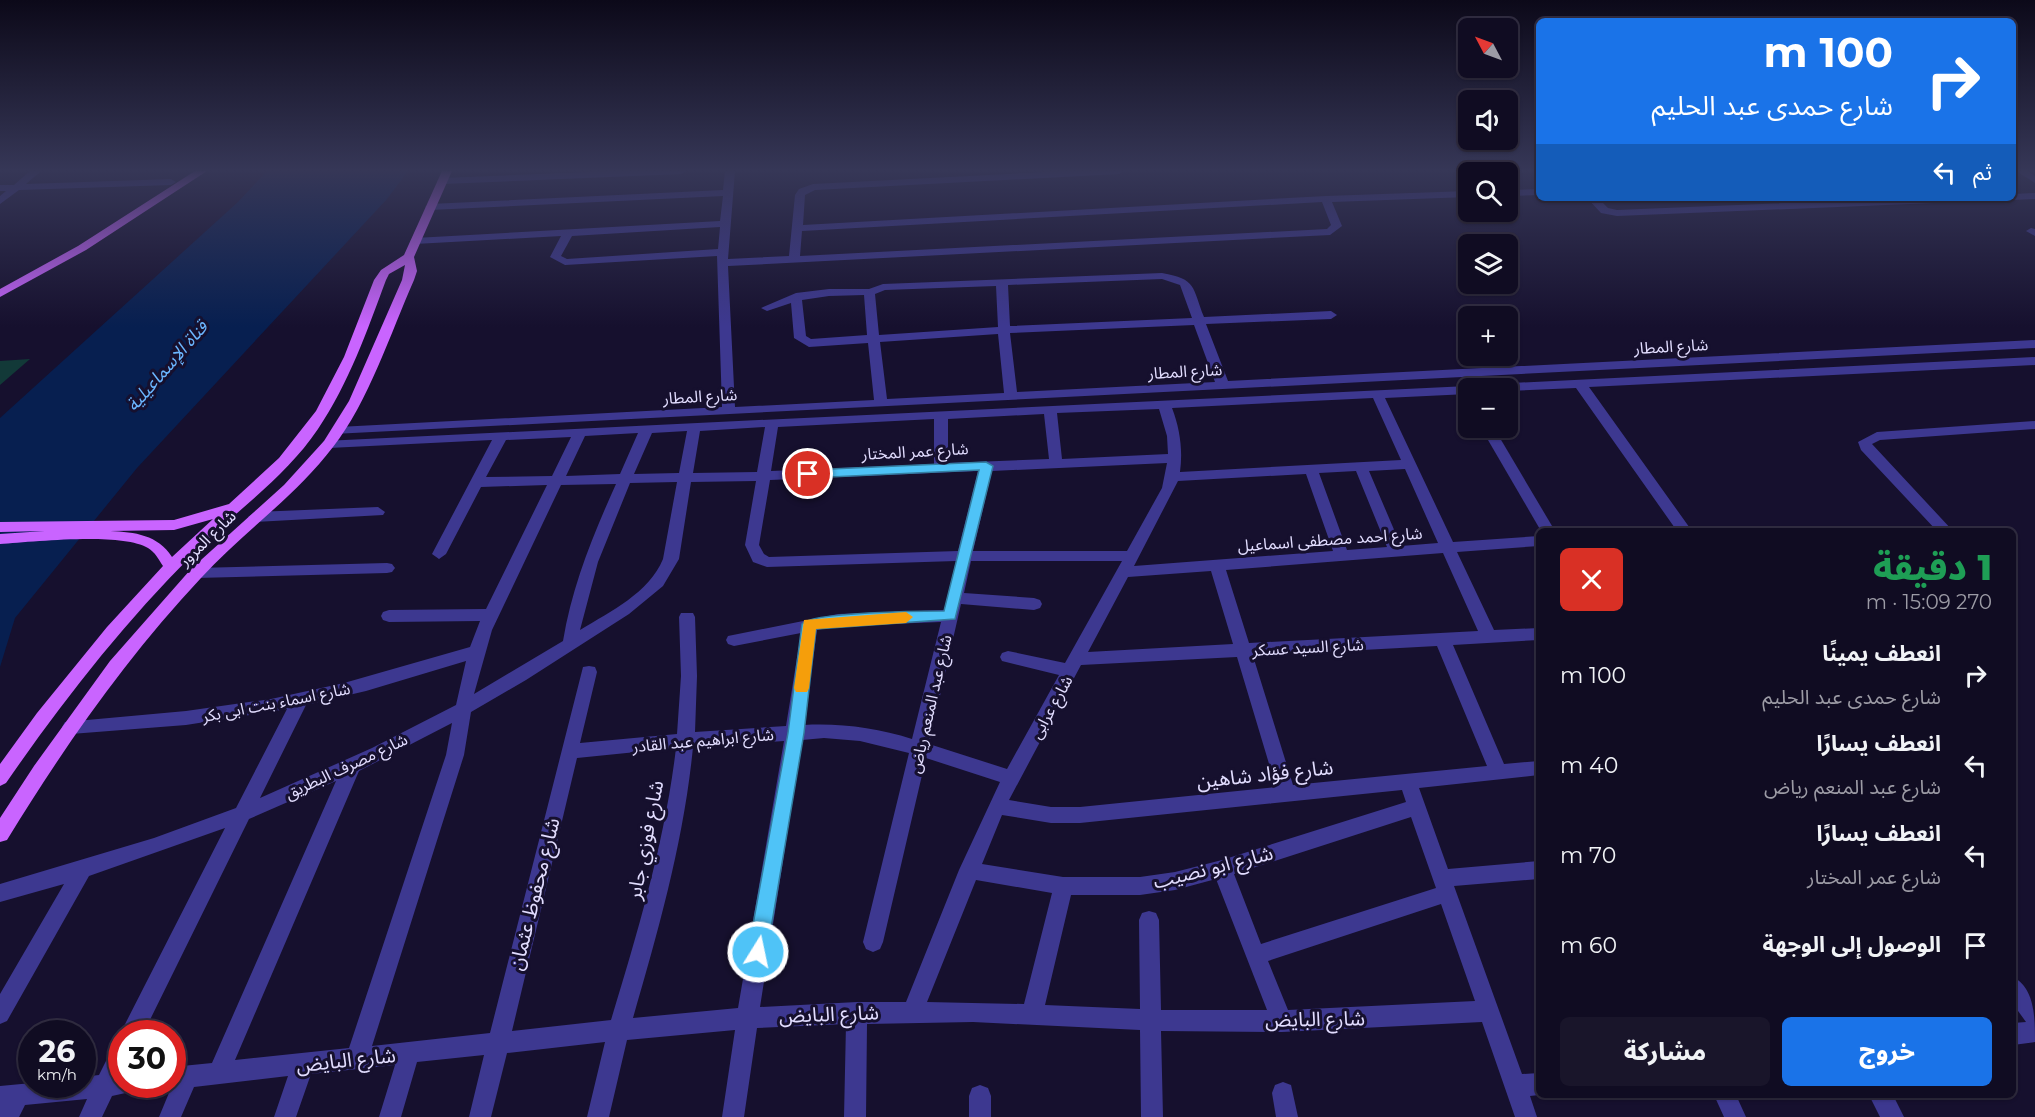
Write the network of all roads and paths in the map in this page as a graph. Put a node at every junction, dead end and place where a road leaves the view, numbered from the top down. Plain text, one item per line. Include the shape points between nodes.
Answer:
1 (106, 223) edge
2 (121, 223) edge
3 (423, 223) edge
4 (797, 223) edge
5 (886, 223) edge
6 (1335, 223) edge
7 (725, 224) joint
8 (797, 228) junction
9 (568, 233) junction
10 (415, 241) junction
11 (409, 257) junction
12 (722, 257) junction
13 (794, 259) junction
14 (1002, 283) junction
15 (0, 284) edge
16 (870, 292) junction
17 (0, 294) edge
18 (796, 296) junction
19 (767, 308) dead end
20 (1331, 315) dead end
21 (1199, 321) junction
22 (1004, 330) junction
23 (875, 338) junction
24 (2035, 344) edge
25 (1741, 359) junction
26 (2035, 361) edge
27 (1756, 375) junction
28 (1580, 384) junction
29 (1223, 386) junction
30 (1518, 387) edge
31 (1458, 391) edge
32 (1113, 392) junction
33 (1377, 394) junction
34 (1011, 397) junction
35 (880, 404) junction
36 (1164, 405) junction
37 (1117, 407) junction
38 (1050, 410) junction
39 (729, 411) junction
40 (941, 415) junction
41 (772, 423) junction
42 (2035, 424) edge
43 (694, 427) junction
44 (646, 429) junction
45 (580, 432) junction
46 (501, 436) junction
47 (333, 438) junction
48 (1494, 438) edge
49 (1176, 458) junction
50 (1056, 463) junction
51 (1409, 464) junction
52 (986, 466) junction
53 (1361, 467) junction
54 (941, 468) junction
55 (1311, 470) junction
56 (764, 476) junction
57 (685, 477) junction
58 (1172, 477) junction
59 (626, 479) junction
60 (556, 481) junction
61 (477, 482) junction
62 (236, 506) junction
63 (378, 512) dead end
64 (255, 517) junction
65 (0, 527) edge
66 (1546, 528) edge
67 (1683, 528) edge
68 (1943, 528) edge
69 (0, 539) edge
70 (1536, 541) edge
71 (1448, 548) junction
72 (1396, 552) junction
73 (439, 554) dead end
74 (965, 556) junction
75 (1133, 556) junction
76 (1342, 556) junction
77 (1217, 565) junction
78 (171, 567) junction
79 (387, 568) dead end
80 (1124, 572) junction
81 (196, 573) junction
82 (955, 598) junction
83 (1034, 604) dead end
84 (490, 615) junction
85 (389, 616) dead end
86 (950, 616) junction
87 (687, 617) dead end
88 (810, 624) junction
89 (1536, 634) edge
90 (1489, 637) junction
91 (734, 640) dead end
92 (1443, 640) junction
93 (570, 645) junction
94 (1243, 650) junction
95 (476, 652) junction
96 (1008, 657) dead end
97 (1074, 665) junction
98 (589, 672) dead end
99 (300, 700) junction
100 (464, 708) junction
101 (71, 727) junction
102 (796, 733) junction
103 (687, 740) junction
104 (919, 748) junction
105 (569, 752) junction
106 (352, 765) junction
107 (1536, 768) edge
108 (1499, 772) junction
109 (0, 778) edge
110 (1011, 778) junction
111 (1408, 781) junction
112 (1287, 794) junction
113 (996, 806) junction
114 (1417, 807) junction
115 (242, 812) junction
116 (0, 834) edge
117 (83, 869) junction
118 (1222, 869) junction
119 (969, 870) junction
120 (1536, 870) edge
121 (1444, 885) junction
122 (1063, 886) junction
123 (0, 893) edge
124 (1149, 920) dead end
125 (873, 942) dead end
126 (1256, 954) junction
127 (2016, 991) edge
128 (913, 1011) junction
129 (1489, 1011) junction
130 (858, 1012) junction
131 (0, 1014) edge
132 (1032, 1014) junction
133 (2035, 1017) edge
134 (746, 1018) junction
135 (138, 1020) edge
136 (1150, 1020) junction
137 (1282, 1021) junction
138 (616, 1031) junction
139 (2035, 1031) edge
140 (2016, 1034) edge
141 (498, 1044) junction
142 (408, 1053) junction
143 (357, 1058) junction
144 (303, 1064) junction
145 (219, 1073) junction
146 (186, 1076) edge
147 (1536, 1084) edge
148 (108, 1086) edge
149 (1515, 1086) junction
150 (108, 1092) edge
151 (1283, 1093) dead end
152 (9, 1096) edge
153 (175, 1098) edge
154 (1726, 1098) edge
155 (1882, 1098) edge
156 (7, 1117) edge
157 (90, 1117) edge
158 (170, 1117) edge
159 (285, 1117) edge
160 (390, 1117) edge
161 (480, 1117) edge
162 (598, 1117) edge
163 (733, 1117) edge
164 (855, 1117) edge
165 (1152, 1117) edge
166 (1287, 1117) edge
167 (1526, 1117) edge
168 (1735, 1117) edge
169 (1893, 1117) edge

1 - 15 main road
2 - 17 main road
3 - 10 main road, شارع المرور
4 - 8 street
5 - 8 street
6 - 13 street via 1330,232
7 - 9 street
7 - 12 street
8 - 13 street
9 - 10 street
9 - 12 street via 555,257 565,262
10 - 11 main road, شارع المرور
11 - 47 main road, شارع المرور via 408,280 355,401
11 - 62 main road, شارع المرور via 390,268 380,280 339,380 312,427 280,466
12 - 13 street
12 - 39 street
14 - 16 street via 883,287
14 - 21 street via 1172,277 1185,284
14 - 22 street
16 - 18 street via 826,291
16 - 23 street
18 - 19 street
18 - 23 street via 803,342
20 - 21 street
21 - 22 street
21 - 29 street
22 - 23 street
22 - 34 street
23 - 35 street
24 - 25 street, شارع المطار
25 - 27 street
25 - 29 street, شارع المطار
26 - 27 street, شارع المطار
27 - 28 street, شارع المطار
28 - 30 street, شارع المطار
28 - 67 street
29 - 32 street, شارع المطار
31 - 33 street, شارع المطار
32 - 34 street, شارع المطار
32 - 37 street
33 - 36 street, شارع المطار
33 - 51 street
34 - 35 street, شارع المطار
35 - 39 street, شارع المطار
36 - 37 street, شارع المطار
36 - 49 street, شارع عرابى via 1171,422
37 - 38 street, شارع المطار
38 - 40 street, شارع المطار
38 - 50 street
39 - 47 street, شارع المطار
40 - 41 street, شارع المطار
40 - 54 street
41 - 43 street, شارع المطار
41 - 56 street
42 - 68 street via 1877,436 1865,442
43 - 44 street, شارع المطار
43 - 57 street
44 - 45 street, شارع المطار
44 - 59 street
45 - 46 street, شارع المطار
45 - 60 street
46 - 47 street, شارع المطار
46 - 61 street
47 - 64 main road, شارع المرور via 289,488
48 - 66 street
49 - 50 street, شارع عمر المختار
49 - 58 street, شارع عرابى
50 - 52 street, شارع عمر المختار
51 - 53 street
51 - 71 street
52 - 54 street, شارع عمر المختار
52 - 74 street, شارع عبد المنعم رياض
53 - 55 street
53 - 72 street
54 - 56 street, شارع عمر المختار
55 - 58 street
55 - 76 street
56 - 57 street, شارع عمر المختار
56 - 74 street via 752,545 758,558 777,563
57 - 59 street, شارع عمر المختار
57 - 93 street, شارع مصرف البطريق via 672,559 662,579
58 - 75 street, شارع عرابى via 1164,500
59 - 60 street, شارع عمر المختار
59 - 93 street via 581,588
60 - 61 street, شارع عمر المختار
60 - 84 street
61 - 73 street
62 - 65 main road via 174,525
62 - 78 main road, شارع المرور
63 - 64 street
64 - 81 main road, شارع المرور
69 - 78 main road via 140,539 154,545
70 - 71 street, شارع احمد مصطفى اسماعيل
71 - 72 street, شارع احمد مصطفى اسماعيل
71 - 90 street
72 - 76 street, شارع احمد مصطفى اسماعيل
74 - 75 street
74 - 82 street, شارع عبد المنعم رياض
75 - 80 street, شارع عرابى
76 - 77 street, شارع احمد مصطفى اسماعيل
77 - 80 street, شارع احمد مصطفى اسماعيل
77 - 94 street
78 - 109 main road, شارع المرور via 66,686
79 - 81 street
80 - 97 street, شارع عرابى
81 - 101 main road, شارع المرور via 123,657
82 - 83 street
82 - 86 street, شارع عبد المنعم رياض
84 - 85 street
84 - 95 street
86 - 88 street
86 - 104 street, شارع عبد المنعم رياض
87 - 103 street, شارع فوزي جابر
88 - 91 street
88 - 102 street
89 - 90 street, شارع السيد عسكر
90 - 92 street, شارع السيد عسكر
92 - 94 street, شارع السيد عسكر
92 - 108 street
93 - 100 street, شارع مصرف البطريق
94 - 97 street, شارع السيد عسكر
94 - 112 street
95 - 99 street, شارع اسماء بنت ابى بكر
95 - 100 street
96 - 97 street, شارع السيد عسكر
97 - 110 street, شارع عرابى
98 - 105 street, شارع محفوظ عثمان
99 - 101 street, شارع اسماء بنت ابى بكر via 157,722
99 - 115 street
100 - 106 street, شارع مصرف البطريق
100 - 143 street via 455,755
101 - 116 main road, شارع المرور
102 - 103 street, شارع ابراهيم عبد القادر
102 - 104 street, شارع ابراهيم عبد القادر via 860,734
102 - 134 street
103 - 105 street, شارع ابراهيم عبد القادر
103 - 138 street, شارع فوزي جابر via 653,913
104 - 110 street, شارع ابراهيم عبد القادر
104 - 125 street, شارع عبد المنعم رياض
105 - 141 street, شارع محفوظ عثمان
106 - 115 street, شارع مصرف البطريق
106 - 145 street
107 - 108 street, شارع فؤاد شاهين
108 - 111 street, شارع فؤاد شاهين
110 - 113 street, شارع عرابى
111 - 112 street, شارع فؤاد شاهين
111 - 114 street
112 - 113 street, شارع فؤاد شاهين via 1080,815 1033,813
113 - 119 street, شارع عرابى
114 - 118 street, شارع ابو نصيب
114 - 121 street
115 - 117 street, شارع مصرف البطريق
115 - 135 street
117 - 123 street, شارع مصرف البطريق
117 - 131 street
118 - 122 street, شارع ابو نصيب via 1140,886
118 - 126 street
119 - 122 street, شارع ابو نصيب
119 - 128 street, شارع عرابى
120 - 121 street
121 - 126 street
121 - 129 street
122 - 132 street
124 - 136 street
126 - 137 street
127 - 133 street
128 - 130 street, شارع البايض
128 - 132 street, شارع البايض
129 - 137 street, شارع البايض
129 - 149 street
130 - 134 street, شارع البايض
130 - 164 street
132 - 136 street, شارع البايض
134 - 138 street, شارع البايض
134 - 163 street
136 - 137 street, شارع البايض
136 - 165 street
138 - 141 street, شارع البايض
138 - 162 street, شارع فوزي جابر
139 - 140 street
141 - 142 street, شارع البايض
141 - 161 street, شارع محفوظ عثمان
142 - 143 street, شارع البايض
142 - 160 street
143 - 144 street, شارع البايض
144 - 145 street, شارع البايض
144 - 159 street
145 - 146 street, شارع البايض
147 - 149 street
148 - 152 street
149 - 167 street
150 - 157 street
151 - 166 street
152 - 156 street
153 - 158 street
154 - 168 street
155 - 169 street

